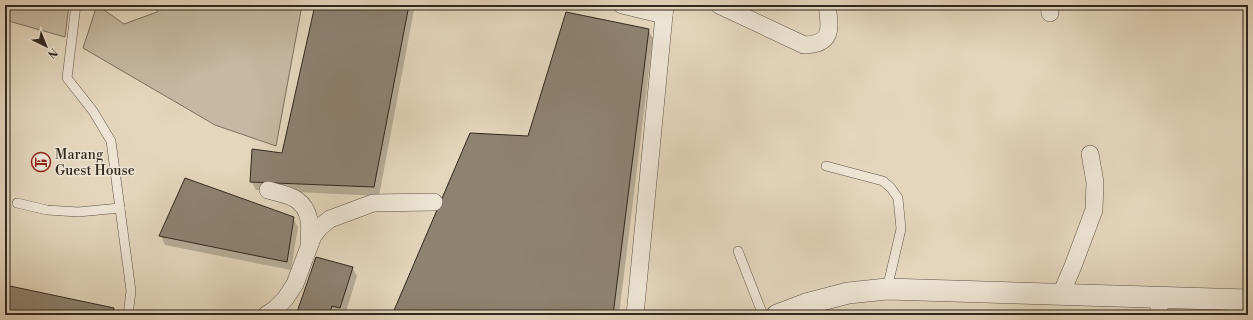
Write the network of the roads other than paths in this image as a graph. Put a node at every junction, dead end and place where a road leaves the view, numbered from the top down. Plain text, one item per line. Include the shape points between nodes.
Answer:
1 (76, 5) edge
2 (622, 5) edge
3 (719, 5) edge
4 (827, 5) edge
5 (664, 10) edge
6 (1090, 154) dead end
7 (826, 166) dead end
8 (268, 190) dead end
9 (434, 202) dead end
10 (17, 203) dead end
11 (120, 208) junction
12 (309, 247) junction
13 (738, 251) dead end
14 (887, 289) junction
15 (1061, 294) junction
16 (1247, 298) edge
17 (1159, 306) edge
18 (128, 315) edge
19 (266, 315) edge
20 (635, 315) edge
21 (763, 315) edge
22 (777, 315) edge

1 - 11 lane via 67,78 93,111 111,141
2 - 5 street
3 - 4 street via 804,45 822,42 828,35 830,29
5 - 20 street
6 - 15 street via 1095,182 1094,210
7 - 14 lane via 883,181 898,198 901,229
8 - 12 street via 297,200 308,213
9 - 12 street via 373,203 330,219 313,236
10 - 11 lane via 47,210 78,212
11 - 18 lane via 131,291
12 - 19 street via 296,284 285,299
13 - 21 lane
14 - 15 street
14 - 22 street via 848,293
15 - 17 street
16 - 17 street

